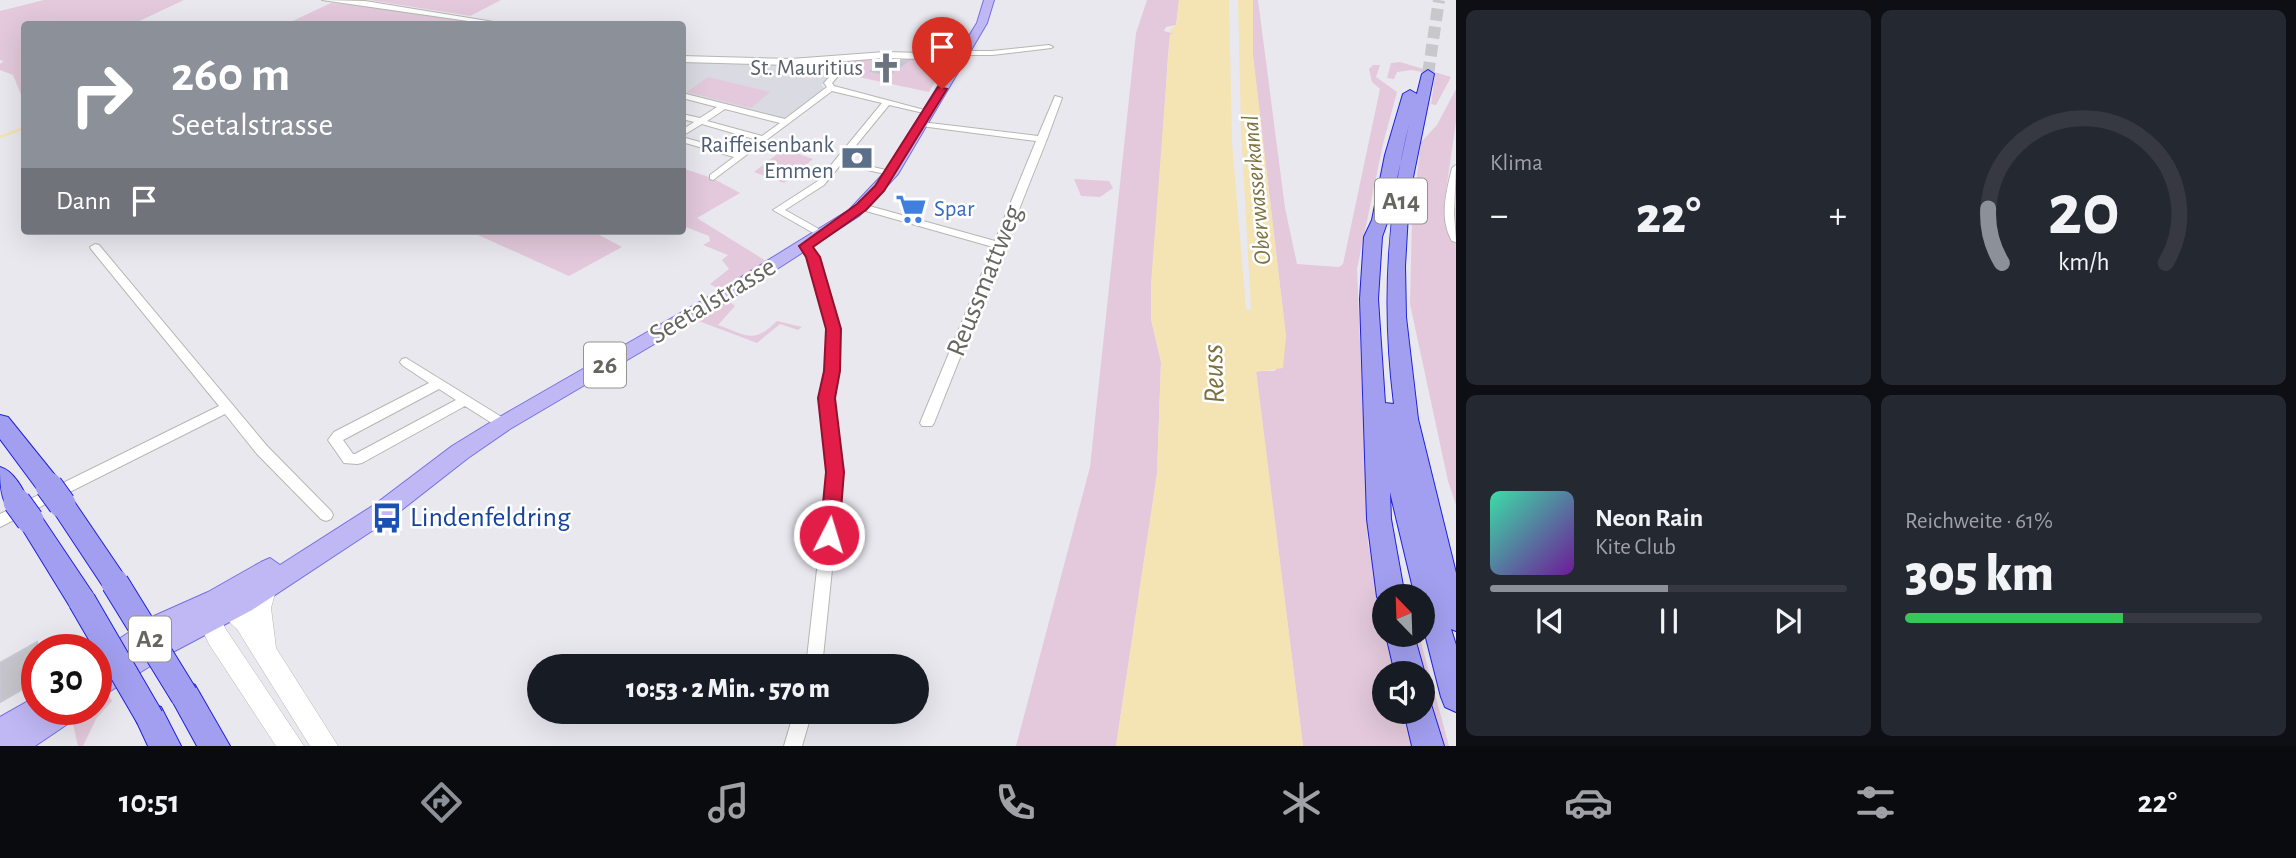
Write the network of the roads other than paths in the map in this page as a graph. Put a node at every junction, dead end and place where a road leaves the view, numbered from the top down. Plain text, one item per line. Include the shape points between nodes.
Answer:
1 (326, 0) edge
2 (989, 0) edge
3 (482, 21) edge
4 (1049, 47) dead end
5 (962, 55) junction
6 (686, 59) edge
7 (831, 63) junction
8 (831, 88) junction
9 (686, 96) edge
10 (1058, 98) dead end
11 (887, 102) junction
12 (724, 105) junction
13 (686, 117) edge
14 (925, 118) junction
15 (701, 121) junction
16 (786, 122) junction
17 (686, 131) edge
18 (764, 139) junction
19 (1043, 139) junction
20 (686, 140) edge
21 (740, 156) junction
22 (838, 161) junction
23 (1456, 168) edge
24 (891, 174) junction
25 (713, 177) dead end
26 (862, 207) junction
27 (1380, 220) junction
28 (822, 235) junction
29 (1456, 239) edge
30 (999, 245) junction
31 (805, 246) junction
32 (95, 247) dead end
33 (406, 362) dead end
34 (439, 383) junction
35 (466, 400) junction
36 (226, 408) junction
37 (0, 423) edge
38 (928, 423) dead end
39 (503, 424) junction
40 (460, 452) junction
41 (0, 476) edge
42 (326, 515) dead end
43 (0, 521) edge
44 (1389, 584) edge
45 (266, 586) junction
46 (220, 610) junction
47 (1456, 618) edge
48 (266, 653) junction
49 (816, 654) edge
50 (112, 659) edge
51 (112, 677) edge
52 (1456, 697) edge
53 (21, 720) edge
54 (799, 724) edge
55 (1422, 724) edge
56 (41, 725) edge
57 (0, 733) edge
58 (9, 746) edge
59 (165, 746) edge
60 (214, 746) edge
61 (291, 746) edge
62 (325, 746) edge
63 (793, 746) edge
64 (1427, 746) edge

1 - 3 street
2 - 5 main road, Seetalstrasse / 26
4 - 5 street
5 - 7 street via 885,55
5 - 14 main road, Seetalstrasse / 26
6 - 7 street
7 - 8 street via 835,74 828,83
8 - 11 street
8 - 16 street
9 - 12 street
10 - 19 street
11 - 14 street
11 - 22 street
12 - 15 street
12 - 16 street
13 - 15 street
14 - 19 street
14 - 24 main road, Seetalstrasse / 26
15 - 17 street
15 - 18 street
16 - 18 street
18 - 21 street
19 - 30 street, Reussmattweg
20 - 21 street
21 - 25 street
22 - 24 street
22 - 28 street via 814,188 778,210
23 - 29 street via 1450,228
24 - 26 main road, Seetalstrasse / 26
26 - 28 main road, Seetalstrasse / 26
26 - 30 street
27 - 44 highway, A14 via 1373,237 1370,327 1379,519
27 - 47 highway, A14 via 1393,155 1423,73 1399,213 1395,330 1417,474
27 - 52 highway, A14 via 1378,300 1384,395 1406,514
28 - 31 main road, Seetalstrasse / 26
30 - 38 street, Reussmattweg
31 - 39 main road, Seetalstrasse / 26
31 - 49 street via 813,257 834,329 827,398 835,472
32 - 36 street
33 - 34 street
34 - 35 street
34 - 35 street via 339,436 336,444 349,459 357,459
35 - 39 street
36 - 42 street
36 - 43 street
37 - 60 highway, A2, bridge via 115,583
39 - 40 main road, Seetalstrasse / 26
40 - 45 main road, Seetalstrasse / 26 via 382,512
40 - 46 main road, Seetalstrasse / 26 via 435,463
41 - 59 highway, A2, bridge via 82,601
45 - 46 main road, Seetalstrasse / 26
45 - 48 main road via 260,608
46 - 48 main road via 245,621
46 - 50 main road, Seetalstrasse / 26 via 163,624
46 - 51 main road, Seetalstrasse / 26
46 - 61 main road via 217,636
48 - 62 main road
53 - 57 main road
54 - 63 street
55 - 64 highway
56 - 58 main road

